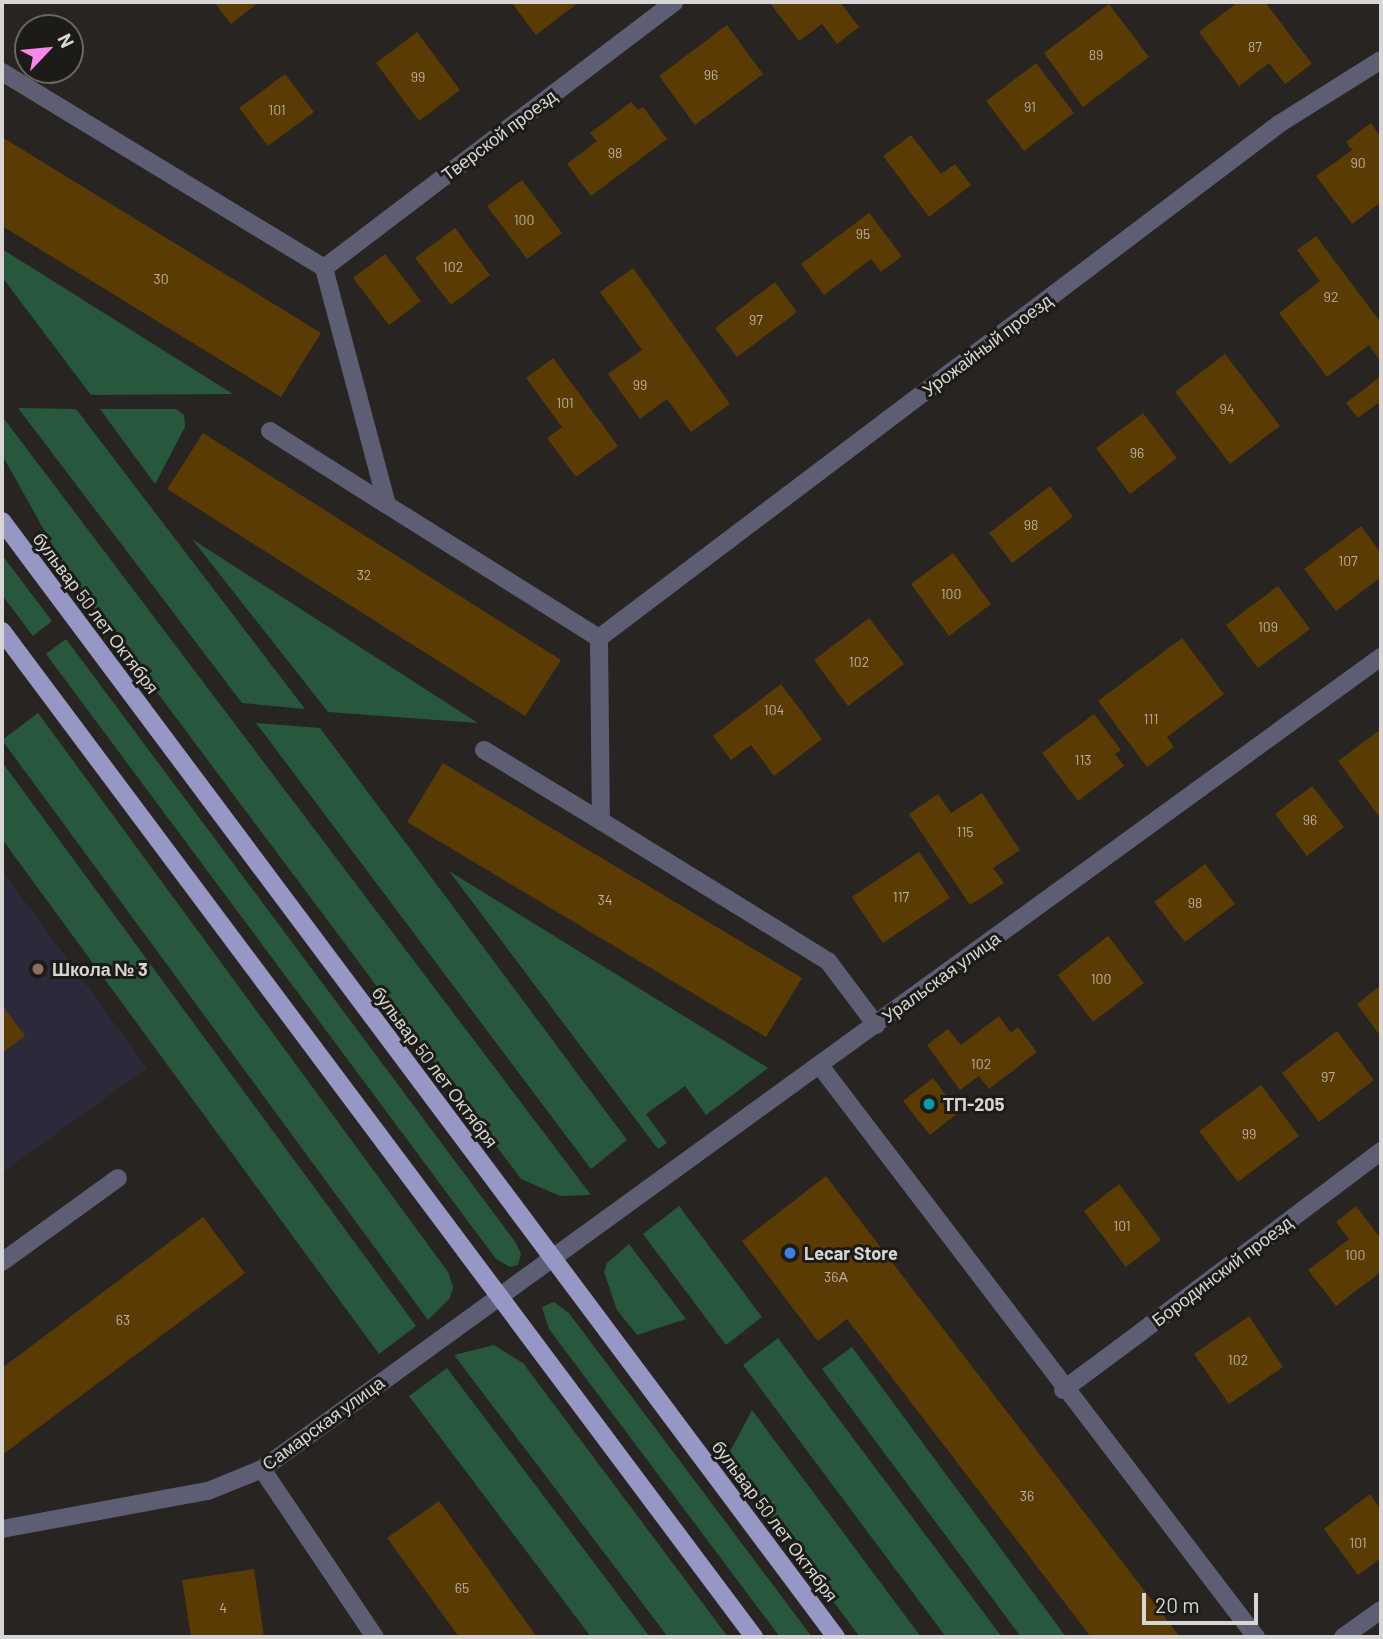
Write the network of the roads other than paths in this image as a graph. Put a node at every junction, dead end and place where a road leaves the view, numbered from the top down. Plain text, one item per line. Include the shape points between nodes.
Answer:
1 (674, 2) edge
2 (1381, 60) edge
3 (2, 72) edge
4 (324, 268) junction
5 (270, 430) dead end
6 (387, 505) junction
7 (2, 521) edge
8 (2, 631) edge
9 (599, 638) junction
10 (1381, 657) edge
11 (484, 750) dead end
12 (601, 821) junction
13 (876, 1025) junction
14 (821, 1067) junction
15 (1381, 1151) edge
16 (118, 1178) dead end
17 (553, 1259) junction
18 (2, 1262) edge
19 (500, 1297) junction
20 (1063, 1390) junction
21 (262, 1469) junction
22 (2, 1529) edge
23 (1381, 1610) edge
24 (375, 1637) edge
25 (754, 1637) edge
26 (836, 1637) edge
27 (1256, 1637) edge
28 (1343, 1637) edge

1 - 4 street, Тверской проезд
2 - 9 street, Урожайный проезд via 1279,124
3 - 4 street
4 - 6 street
5 - 6 street
6 - 9 street
7 - 17 main road, бульвар 50 лет Октября
8 - 19 main road
9 - 12 street
10 - 13 street, Уральская улица
11 - 12 street
12 - 13 street via 828,961
13 - 14 street, Уральская улица
14 - 17 street, Уральская улица
14 - 20 street
15 - 20 street, Бородинский проезд
16 - 18 street
17 - 19 street, Уральская улица
17 - 26 main road, бульвар 50 лет Октября
19 - 21 street, Самарская улица
19 - 25 main road
20 - 27 street
21 - 22 street, Самарская улица via 208,1492
21 - 24 street
23 - 28 street

